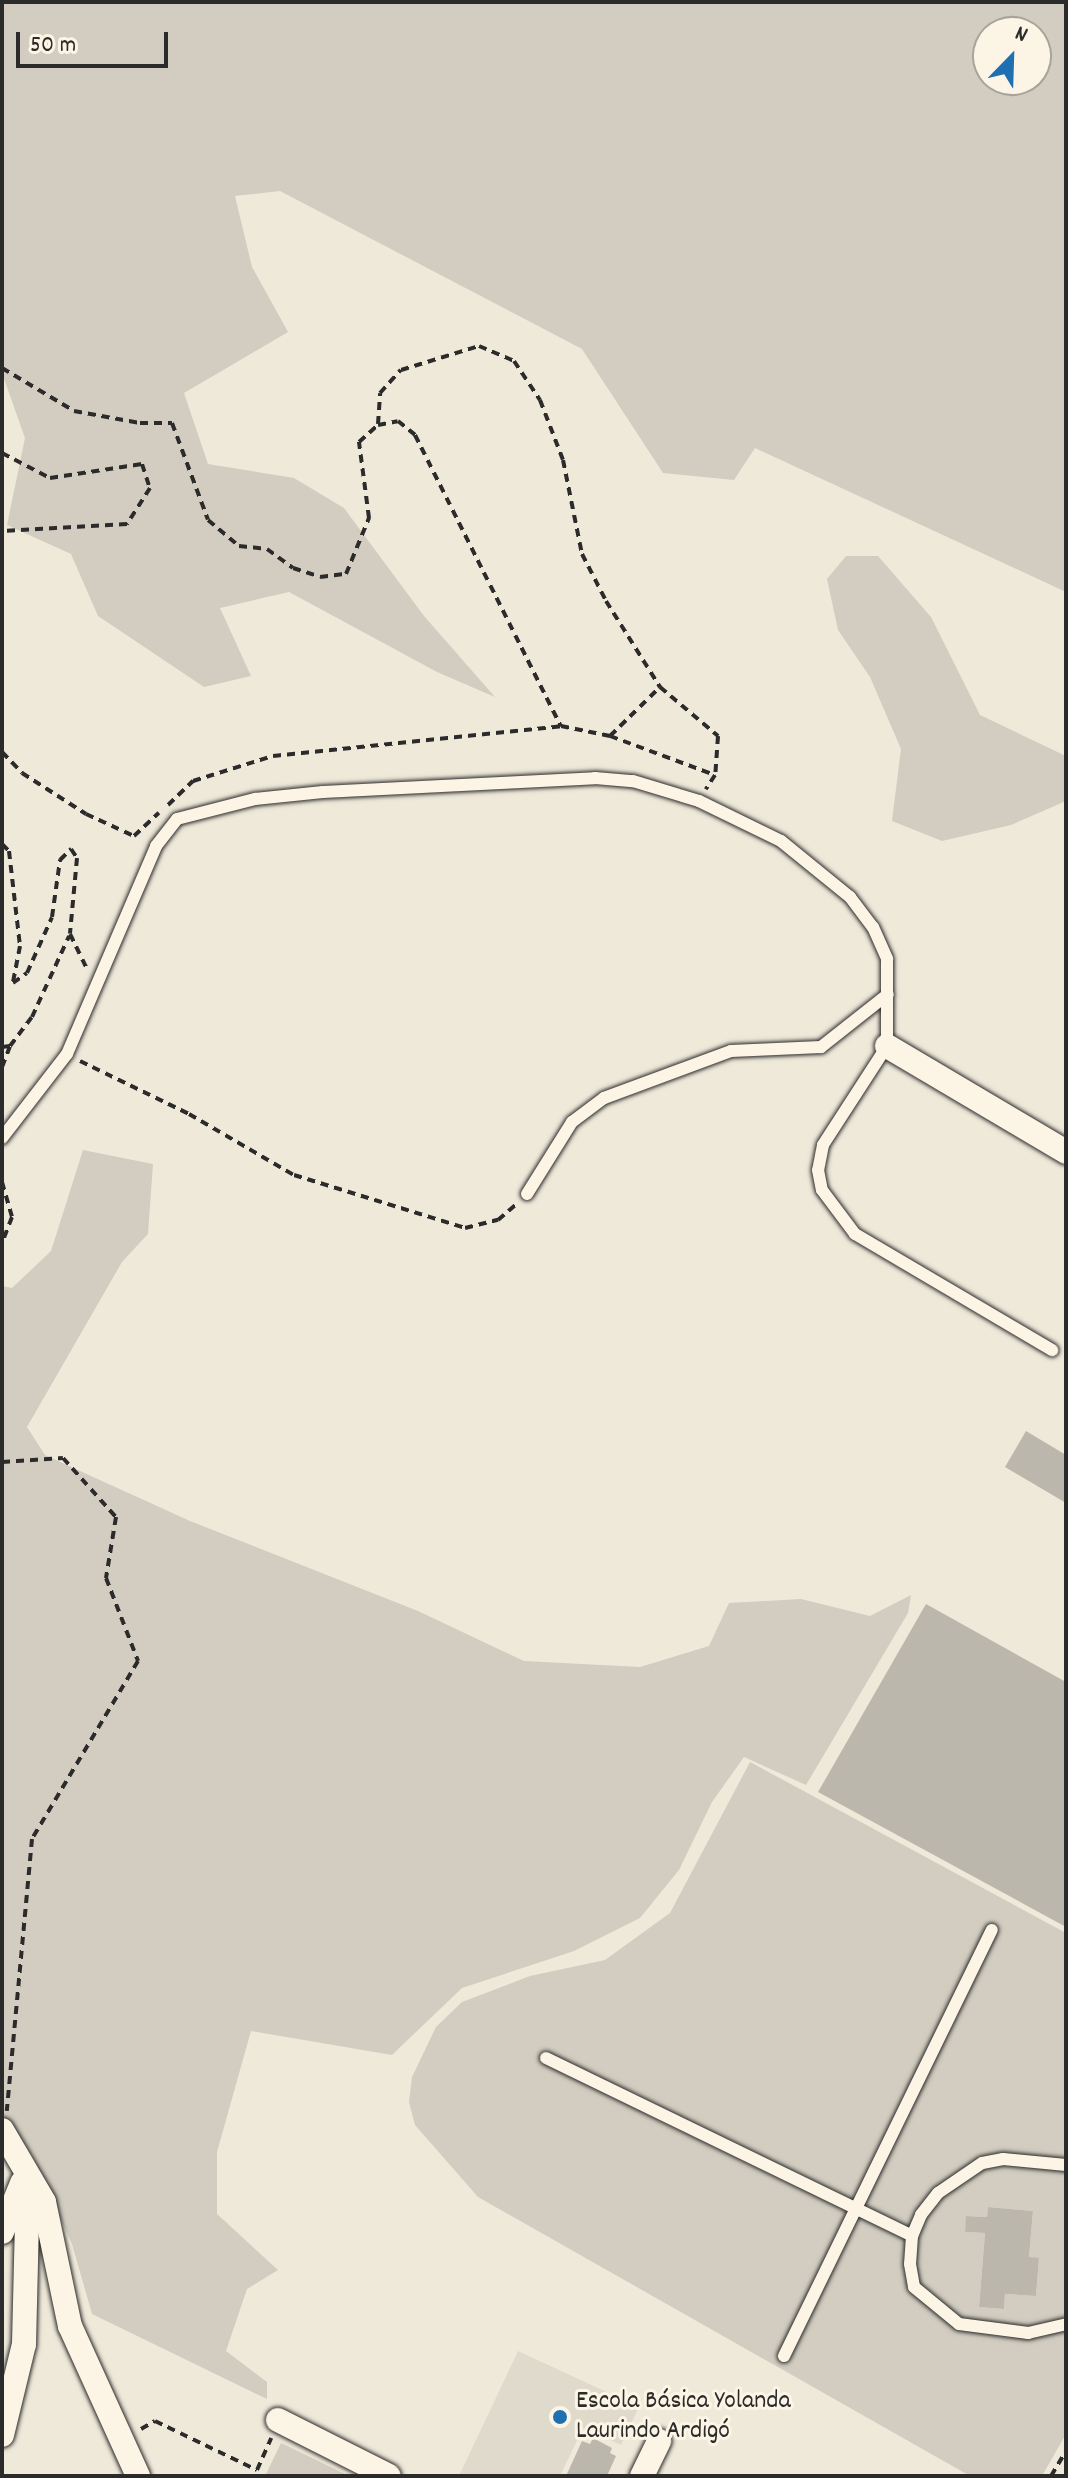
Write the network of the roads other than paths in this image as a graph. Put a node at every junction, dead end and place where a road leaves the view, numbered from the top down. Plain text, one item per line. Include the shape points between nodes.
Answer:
1 (888, 994) junction
2 (887, 1046) junction
3 (2, 1138) edge
4 (1066, 1152) edge
5 (527, 1194) road end
6 (1052, 1350) dead end
7 (992, 1930) dead end
8 (546, 2058) dead end
9 (3, 2132) edge
10 (1066, 2165) edge
11 (28, 2169) junction
12 (856, 2209) junction
13 (2, 2232) edge
14 (912, 2236) junction
15 (1066, 2324) edge
16 (784, 2356) dead end
17 (278, 2420) road end
18 (2, 2435) edge
19 (659, 2441) dead end
20 (138, 2476) edge
21 (389, 2476) edge
22 (642, 2476) edge

1 - 2 lane
1 - 3 lane via 887,959 873,927 850,897 781,841 699,801 633,781 595,778 255,799 177,819 156,846 98,992 67,1054
1 - 5 lane via 821,1047 731,1051 604,1098 572,1122
2 - 4 street
2 - 6 lane via 823,1145 818,1170 822,1190 855,1234
7 - 12 lane
8 - 12 lane
9 - 11 street
10 - 14 lane via 1003,2159 982,2163 938,2193
11 - 13 street
11 - 18 street via 24,2344
11 - 20 street via 44,2202 70,2326
12 - 14 lane
12 - 16 lane
14 - 15 lane via 914,2287 959,2324 1028,2333
17 - 21 street
19 - 22 street

